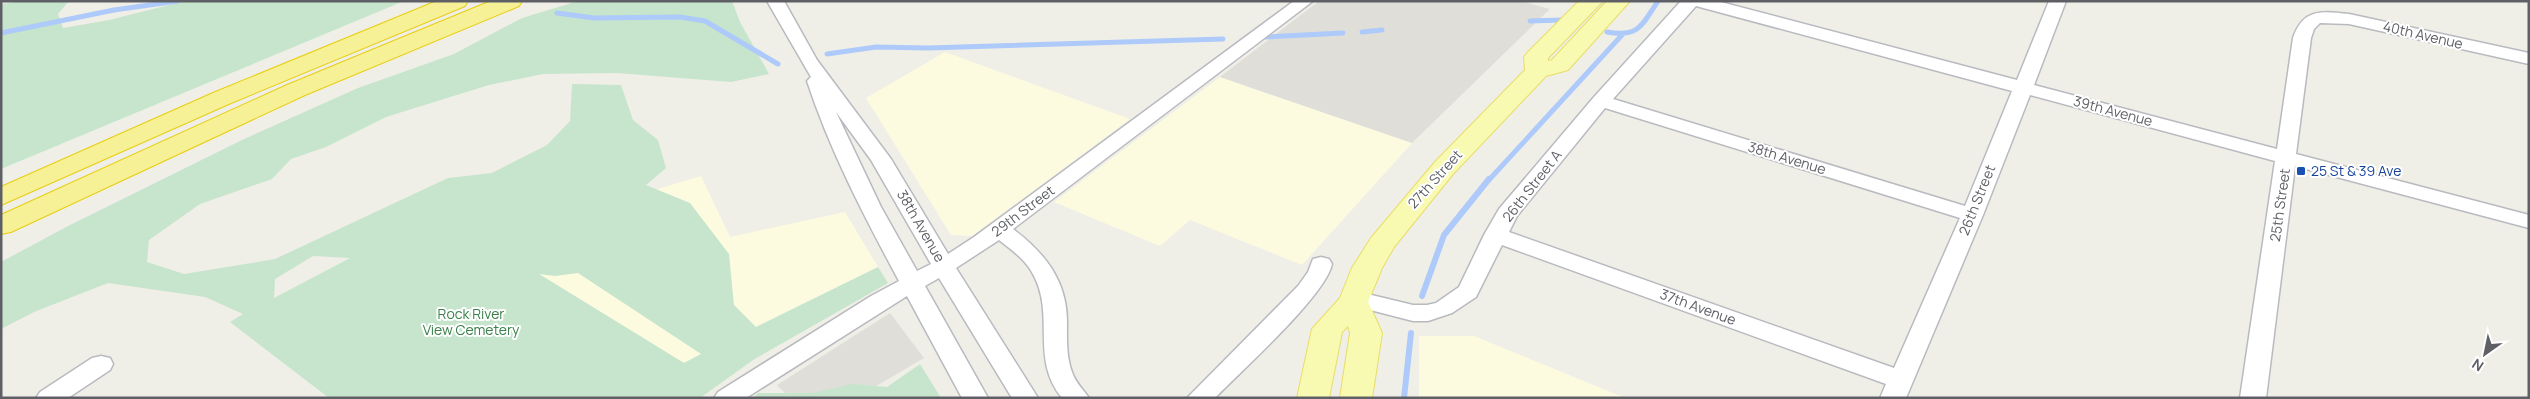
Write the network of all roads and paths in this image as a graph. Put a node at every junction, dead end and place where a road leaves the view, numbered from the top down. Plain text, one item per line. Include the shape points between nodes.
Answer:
1 (457, 1) edge
2 (511, 1) edge
3 (775, 1) edge
4 (1304, 1) edge
5 (1592, 1) edge
6 (1618, 1) edge
7 (1691, 1) edge
8 (1696, 1) edge
9 (2058, 1) edge
10 (2316, 18) joint
11 (2529, 59) edge
12 (809, 61) junction
13 (1537, 71) junction
14 (2024, 87) junction
15 (1601, 101) junction
16 (2287, 157) junction
17 (1, 197) edge
18 (1972, 215) junction
19 (2529, 222) edge
20 (1, 226) edge
21 (999, 229) junction
22 (1495, 235) junction
23 (1320, 264) dead end
24 (944, 266) junction
25 (911, 282) junction
26 (1354, 301) junction
27 (101, 364) dead end
28 (1897, 389) edge
29 (49, 398) edge
30 (726, 398) edge
31 (975, 398) edge
32 (1025, 398) edge
33 (1076, 398) edge
34 (1200, 398) edge
35 (1313, 398) edge
36 (1356, 398) edge
37 (2253, 398) edge

1 - 17 highway via 213,102
2 - 20 highway via 296,90
3 - 12 street, 38th Avenue
4 - 21 street, 29th Street
5 - 13 main road, 27th Street via 1536,57
6 - 13 main road via 1560,65
7 - 15 street, 26th Street A
8 - 14 street, 39th Avenue
9 - 14 street, 26th Street
10 - 11 street, 40th Avenue via 2349,19
10 - 16 street, 25th Street via 2310,20 2303,31
12 - 24 street, 38th Avenue via 881,159
12 - 25 street, 38th Avenue via 846,160
13 - 26 main road, 27th Street via 1406,210 1367,268
14 - 16 street, 39th Avenue
14 - 18 street, 26th Street
15 - 18 street, 38th Avenue
15 - 22 street, 26th Street A via 1507,214
16 - 19 street, 39th Avenue
16 - 37 street, 25th Street
18 - 28 street, 26th Street
21 - 24 street, 29th Street
21 - 33 street via 1036,260 1050,286 1057,370 1062,382
22 - 26 street, 26th Street A via 1468,292 1444,308 1413,313
22 - 28 street, 37th Avenue
23 - 34 street via 1319,273 1306,291
24 - 25 street, 29th Street
24 - 32 street, 38th Avenue
25 - 30 street, 29th Street
25 - 31 street, 38th Avenue
26 - 35 main road, 27th Street via 1327,328
26 - 36 main road via 1366,333
27 - 29 street

